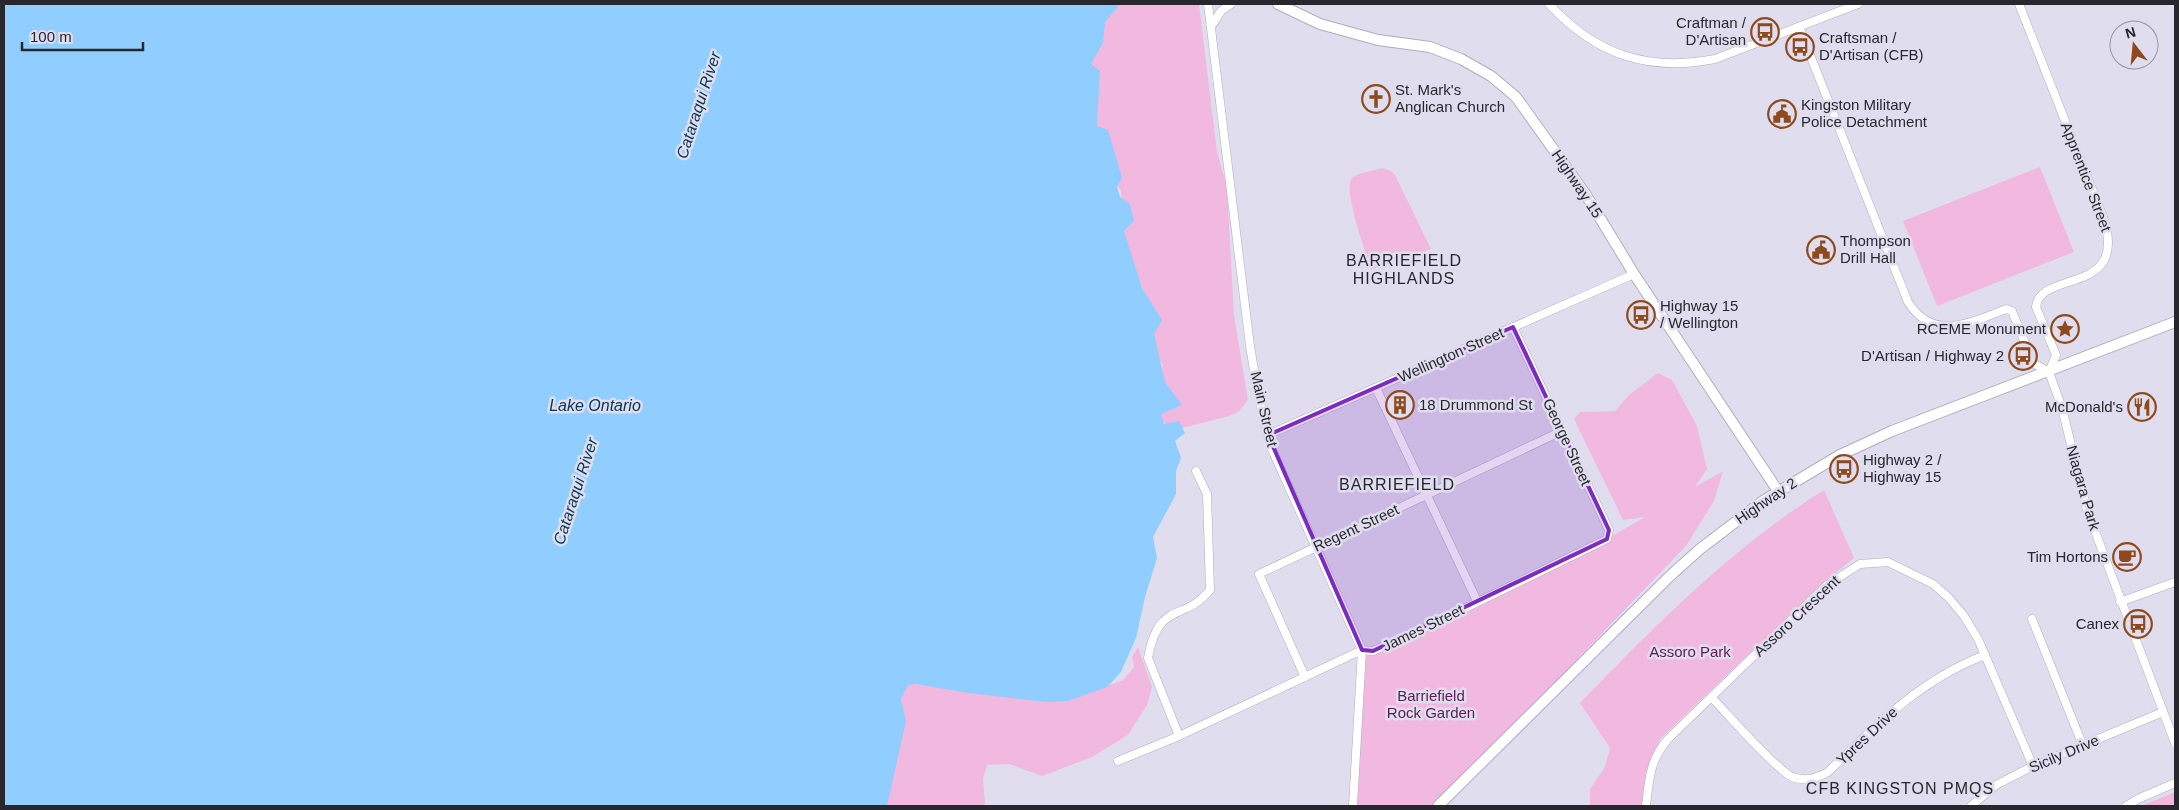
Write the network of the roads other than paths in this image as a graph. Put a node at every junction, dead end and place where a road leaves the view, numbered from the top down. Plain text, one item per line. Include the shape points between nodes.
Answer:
1 (1208, 4) edge
2 (1231, 4) edge
3 (1278, 4) edge
4 (1549, 4) edge
5 (1858, 4) edge
6 (2018, 4) edge
7 (1212, 26) junction
8 (1799, 27) junction
9 (1634, 274) junction
10 (2175, 322) edge
11 (1514, 327) junction
12 (2049, 372) junction
13 (1376, 388) junction
14 (1562, 430) junction
15 (1268, 435) junction
16 (1196, 471) dead end
17 (1778, 491) junction
18 (1426, 495) junction
19 (1609, 530) joint
20 (1316, 547) junction
21 (2175, 582) edge
22 (1477, 601) junction
23 (2120, 602) junction
24 (2032, 619) dead end
25 (1362, 650) junction
26 (1985, 655) junction
27 (1306, 678) junction
28 (1712, 698) junction
29 (2163, 712) junction
30 (1180, 736) junction
31 (2175, 743) edge
32 (2083, 746) junction
33 (1118, 761) dead end
34 (2033, 766) junction
35 (2175, 783) edge
36 (1353, 806) edge
37 (1438, 806) edge
38 (1646, 806) edge
39 (1971, 806) edge
40 (2126, 806) edge

1 - 7 street, Main Street
2 - 7 street via 1221,11
3 - 9 main road, Highway 15 via 1320,24 1378,40 1430,47 1491,76 1516,98 1586,195
4 - 8 street via 1590,40 1616,53 1663,64 1691,64 1715,59
5 - 8 street
6 - 12 street, Apprentice Street via 2110,241 2105,258 2096,270 2043,294 2037,300 2036,307 2056,355
7 - 15 street, Main Street via 1250,346
8 - 12 street via 1914,312 1933,325 1946,327 2006,309 2012,311 2033,363
9 - 11 street, Wellington Street
9 - 17 main road, Highway 15
10 - 12 main road, Highway 2
11 - 13 street, Wellington Street
11 - 14 street, George Street
12 - 17 main road, Highway 2 via 1892,431 1840,455
12 - 23 street, Niagara Park via 2062,408 2087,510
13 - 15 street, Wellington Street
13 - 18 street
14 - 18 street, Regent Street
14 - 19 street, George Street
15 - 20 street, Main Street
16 - 30 street via 1207,494 1210,590 1202,600 1160,622 1150,644 1148,658
17 - 37 main road, Highway 2 via 1671,575
18 - 20 street, Regent Street
18 - 22 street
19 - 22 street, James Street via 1603,542
20 - 25 street, Main Street
20 - 27 street, Regent Street via 1259,574
21 - 23 street
22 - 25 street, James Street via 1373,651
23 - 29 street, Niagara Park
24 - 32 street
25 - 27 street, James Street
25 - 36 street, Main Street
26 - 28 street, Ypres Drive via 1934,679 1892,710 1828,772 1808,780 1792,777 1776,765
26 - 28 street, Assoro Crescent via 1964,616 1932,584 1888,562 1860,564 1827,585
26 - 34 street, Assoro Crescent
27 - 30 street, James Street
28 - 38 street, Assoro Crescent via 1659,749 1649,773
29 - 31 street, Niagara Park
29 - 32 street, Sicily Drive
30 - 33 street, James Street
32 - 34 street, Sicily Drive
34 - 39 street, Sicily Drive via 1996,785
35 - 40 street

